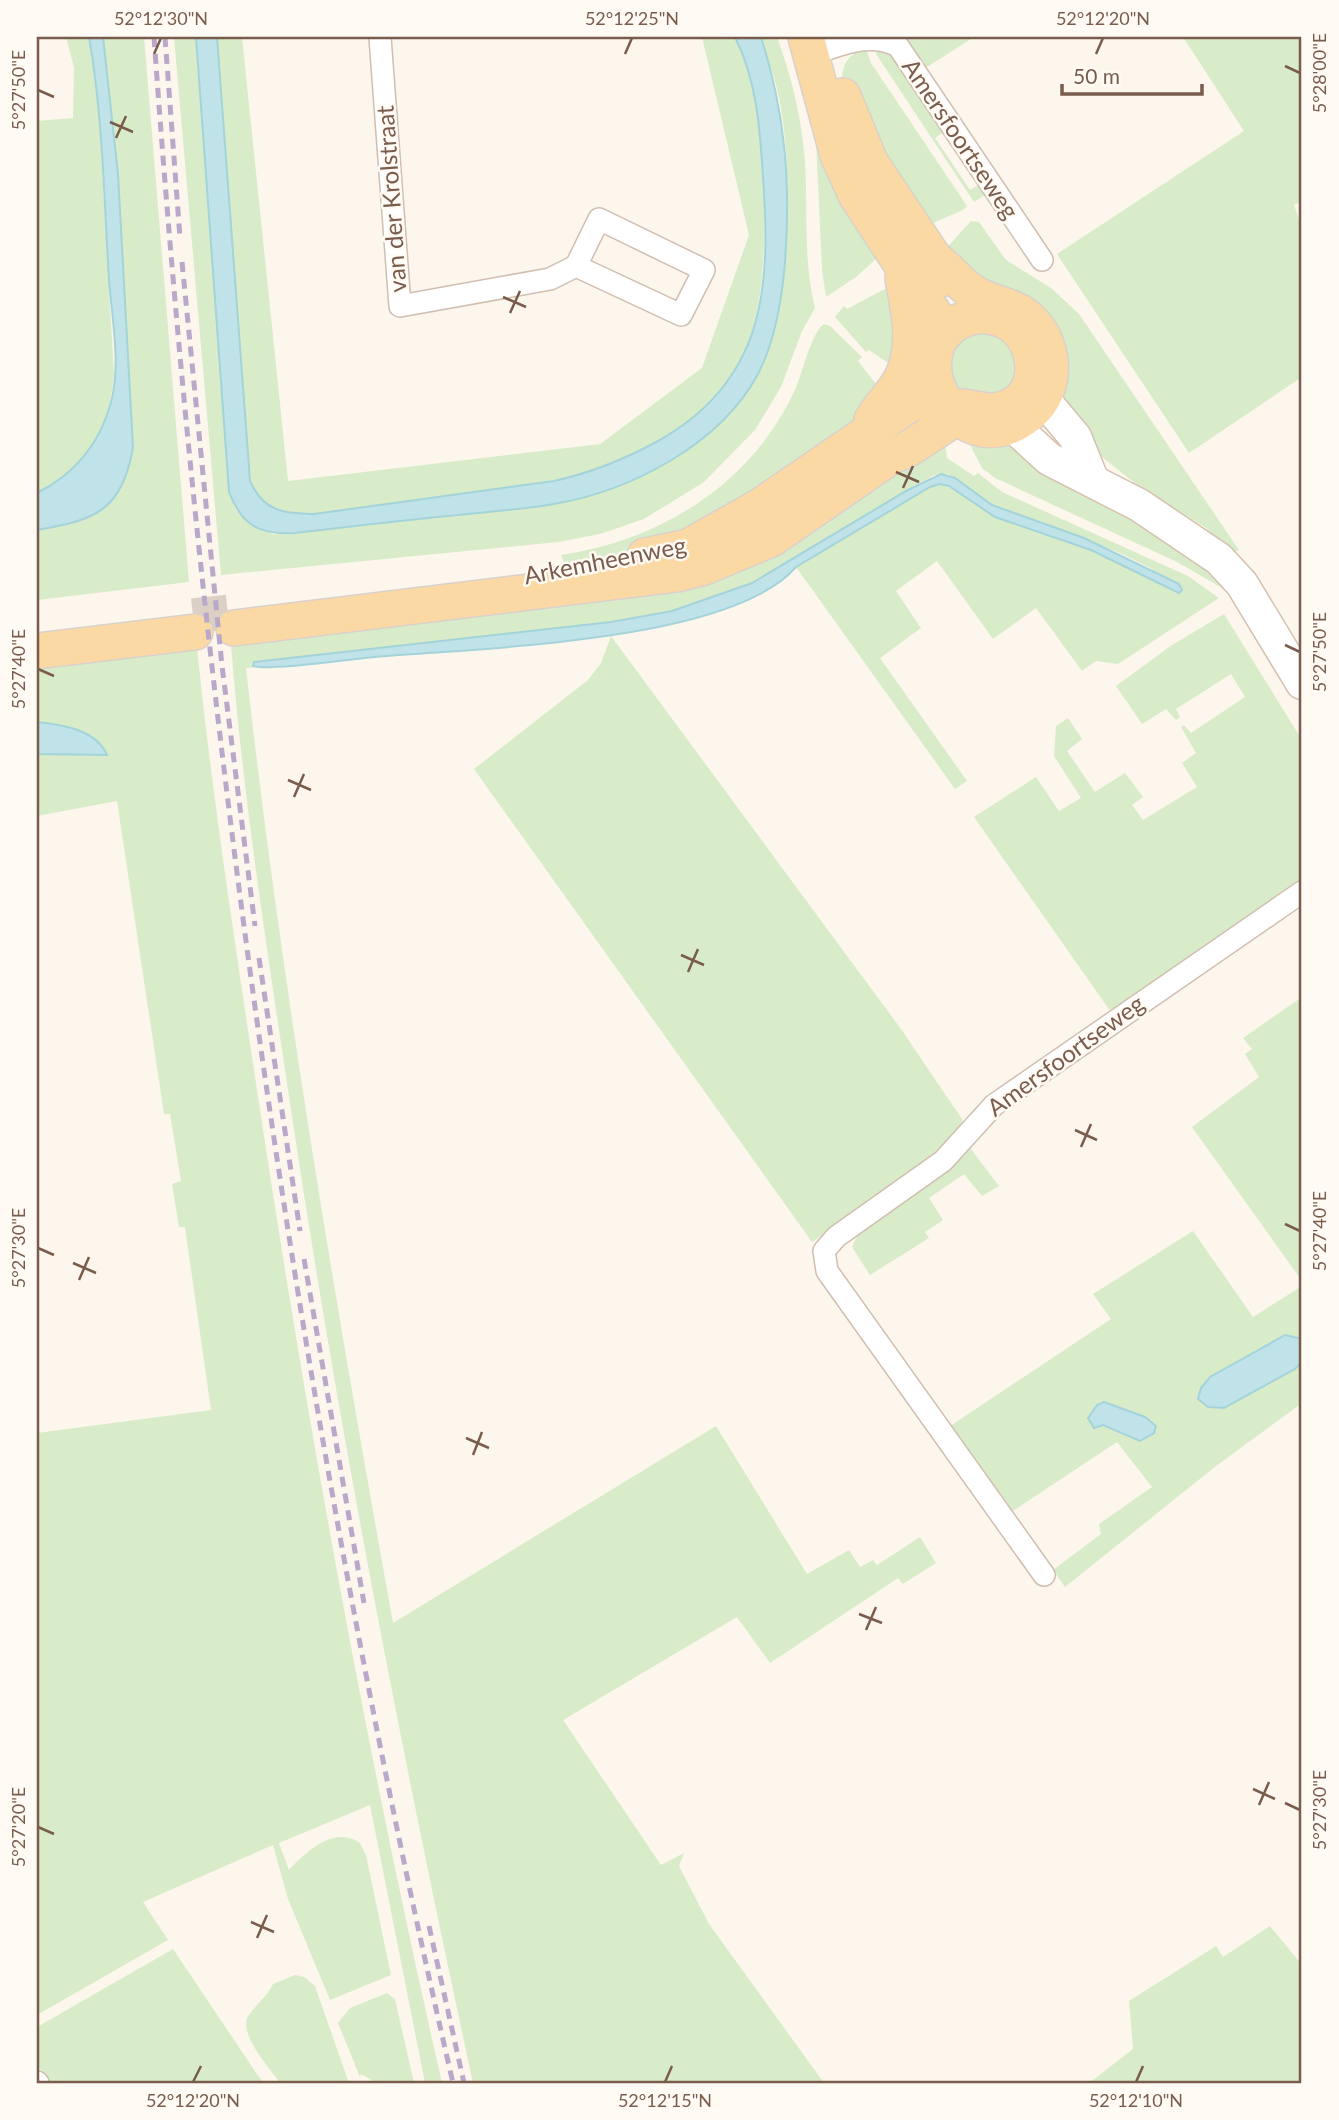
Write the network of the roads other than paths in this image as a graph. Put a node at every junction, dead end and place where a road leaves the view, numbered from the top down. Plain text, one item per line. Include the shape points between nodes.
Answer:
1 (380, 37) edge
2 (816, 44) edge
3 (898, 258) junction
4 (1042, 260) dead end
5 (576, 266) junction
6 (968, 316) junction
7 (947, 404) junction
8 (1029, 407) junction
9 (864, 433) junction
10 (37, 634) edge
11 (37, 651) edge
12 (1302, 683) edge
13 (1302, 892) edge
14 (1044, 1575) dead end

1 - 5 street, van der Krolstraat via 400,306 550,279
2 - 3 main road via 838,155 856,195
2 - 4 street, Amersfoortseweg via 881,38 898,46
2 - 6 main road via 870,162 934,258 967,288
3 - 6 main road
3 - 9 main road via 911,317 910,350 900,381
5 - 5 street via 599,219 704,270 681,315
6 - 7 main road via 934,358
6 - 8 main road via 1022,314 1041,334 1050,373
7 - 8 main road via 997,411 1014,404
7 - 9 main road, Arkemheenweg
7 - 9 main road, Arkemheenweg via 901,440 890,457 771,539 704,567 677,575 231,620 565,573 688,547 759,507
8 - 12 main road via 1074,437 1092,479 1166,521 1219,559 1242,584
10 - 11 main road via 194,624
13 - 14 street, Amersfoortseweg via 994,1105 943,1161 836,1237 824,1251 827,1271

